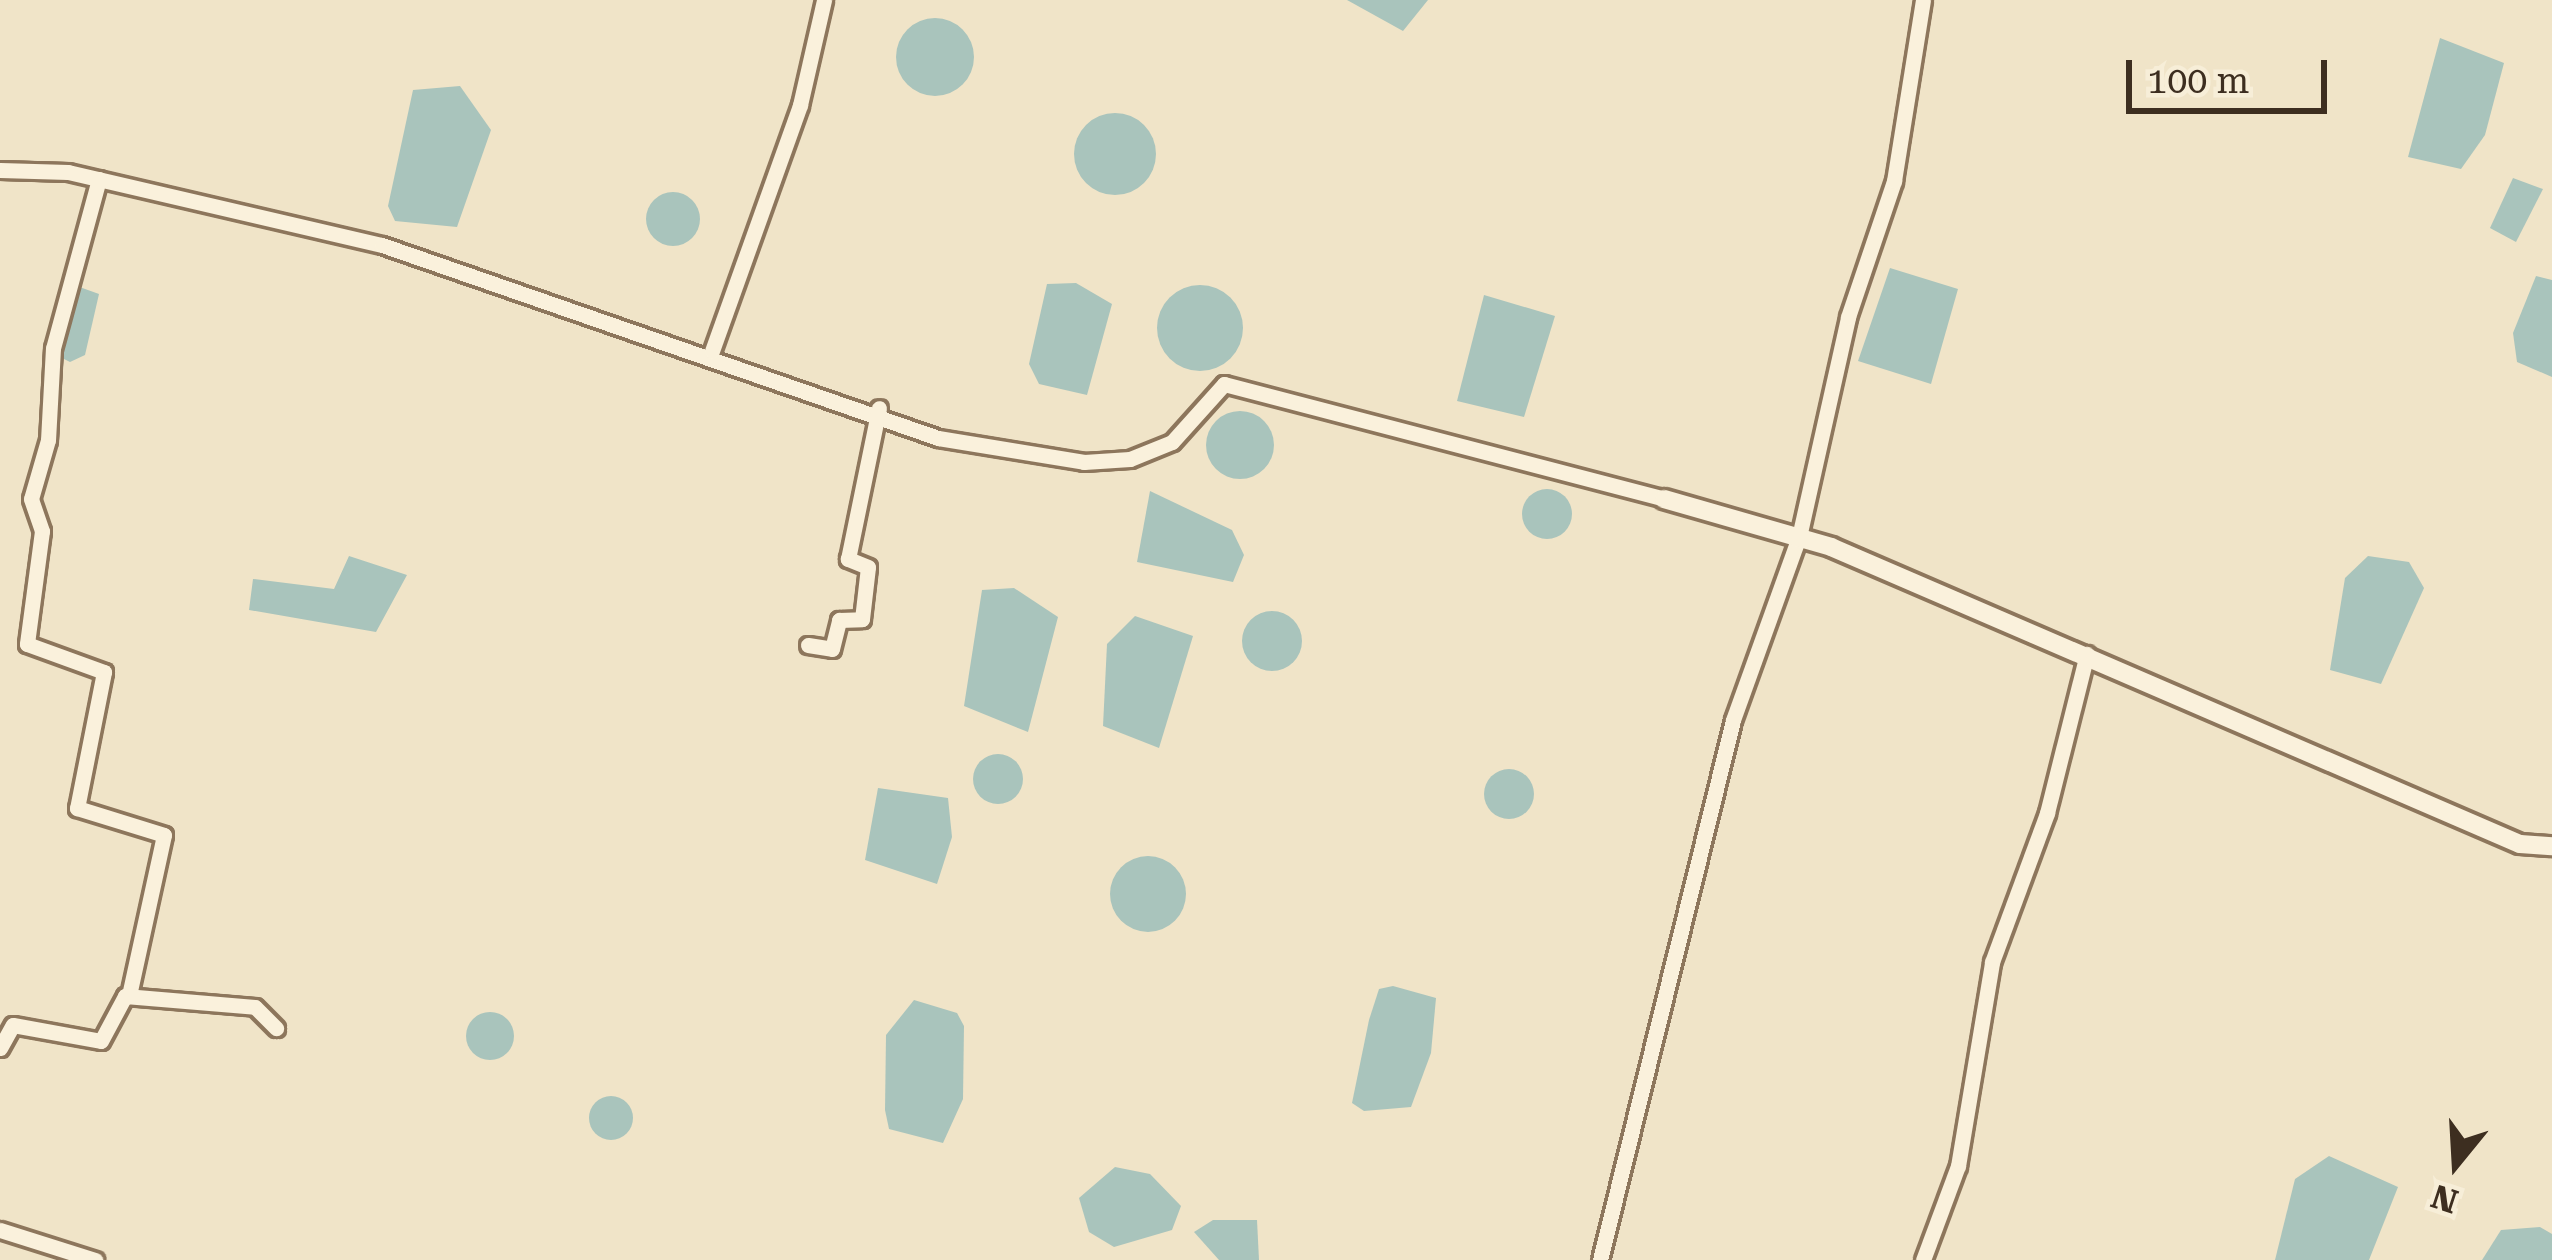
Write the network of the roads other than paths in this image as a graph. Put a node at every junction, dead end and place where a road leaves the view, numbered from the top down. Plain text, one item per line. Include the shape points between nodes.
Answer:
1 (824, 0) edge
2 (1923, 0) edge
3 (0, 170) edge
4 (99, 178) junction
5 (712, 351) junction
6 (879, 408) junction
7 (1664, 499) joint
8 (1799, 537) junction
9 (808, 645) dead end
10 (2086, 654) junction
11 (2552, 846) edge
12 (129, 996) junction
13 (276, 1028) dead end
14 (0, 1048) edge
15 (0, 1231) edge
16 (95, 1260) edge
17 (1600, 1260) edge
18 (1923, 1260) edge

1 - 5 street via 800,105
2 - 8 street via 1894,181 1848,317
3 - 4 street
4 - 5 street via 382,245
4 - 12 street via 53,349 48,440 31,499 42,531 28,644 104,672 76,808 164,835
5 - 6 street
6 - 7 street via 938,438 1084,463 1172,442 1224,384
6 - 9 street via 848,559 868,567 862,619 839,620 832,649
7 - 8 street
8 - 10 street
8 - 17 street via 1733,720
10 - 11 street via 2520,844
10 - 18 street via 2047,813 1992,962 1958,1166
12 - 13 street via 255,1007
12 - 14 street via 101,1041 13,1025
15 - 16 street

